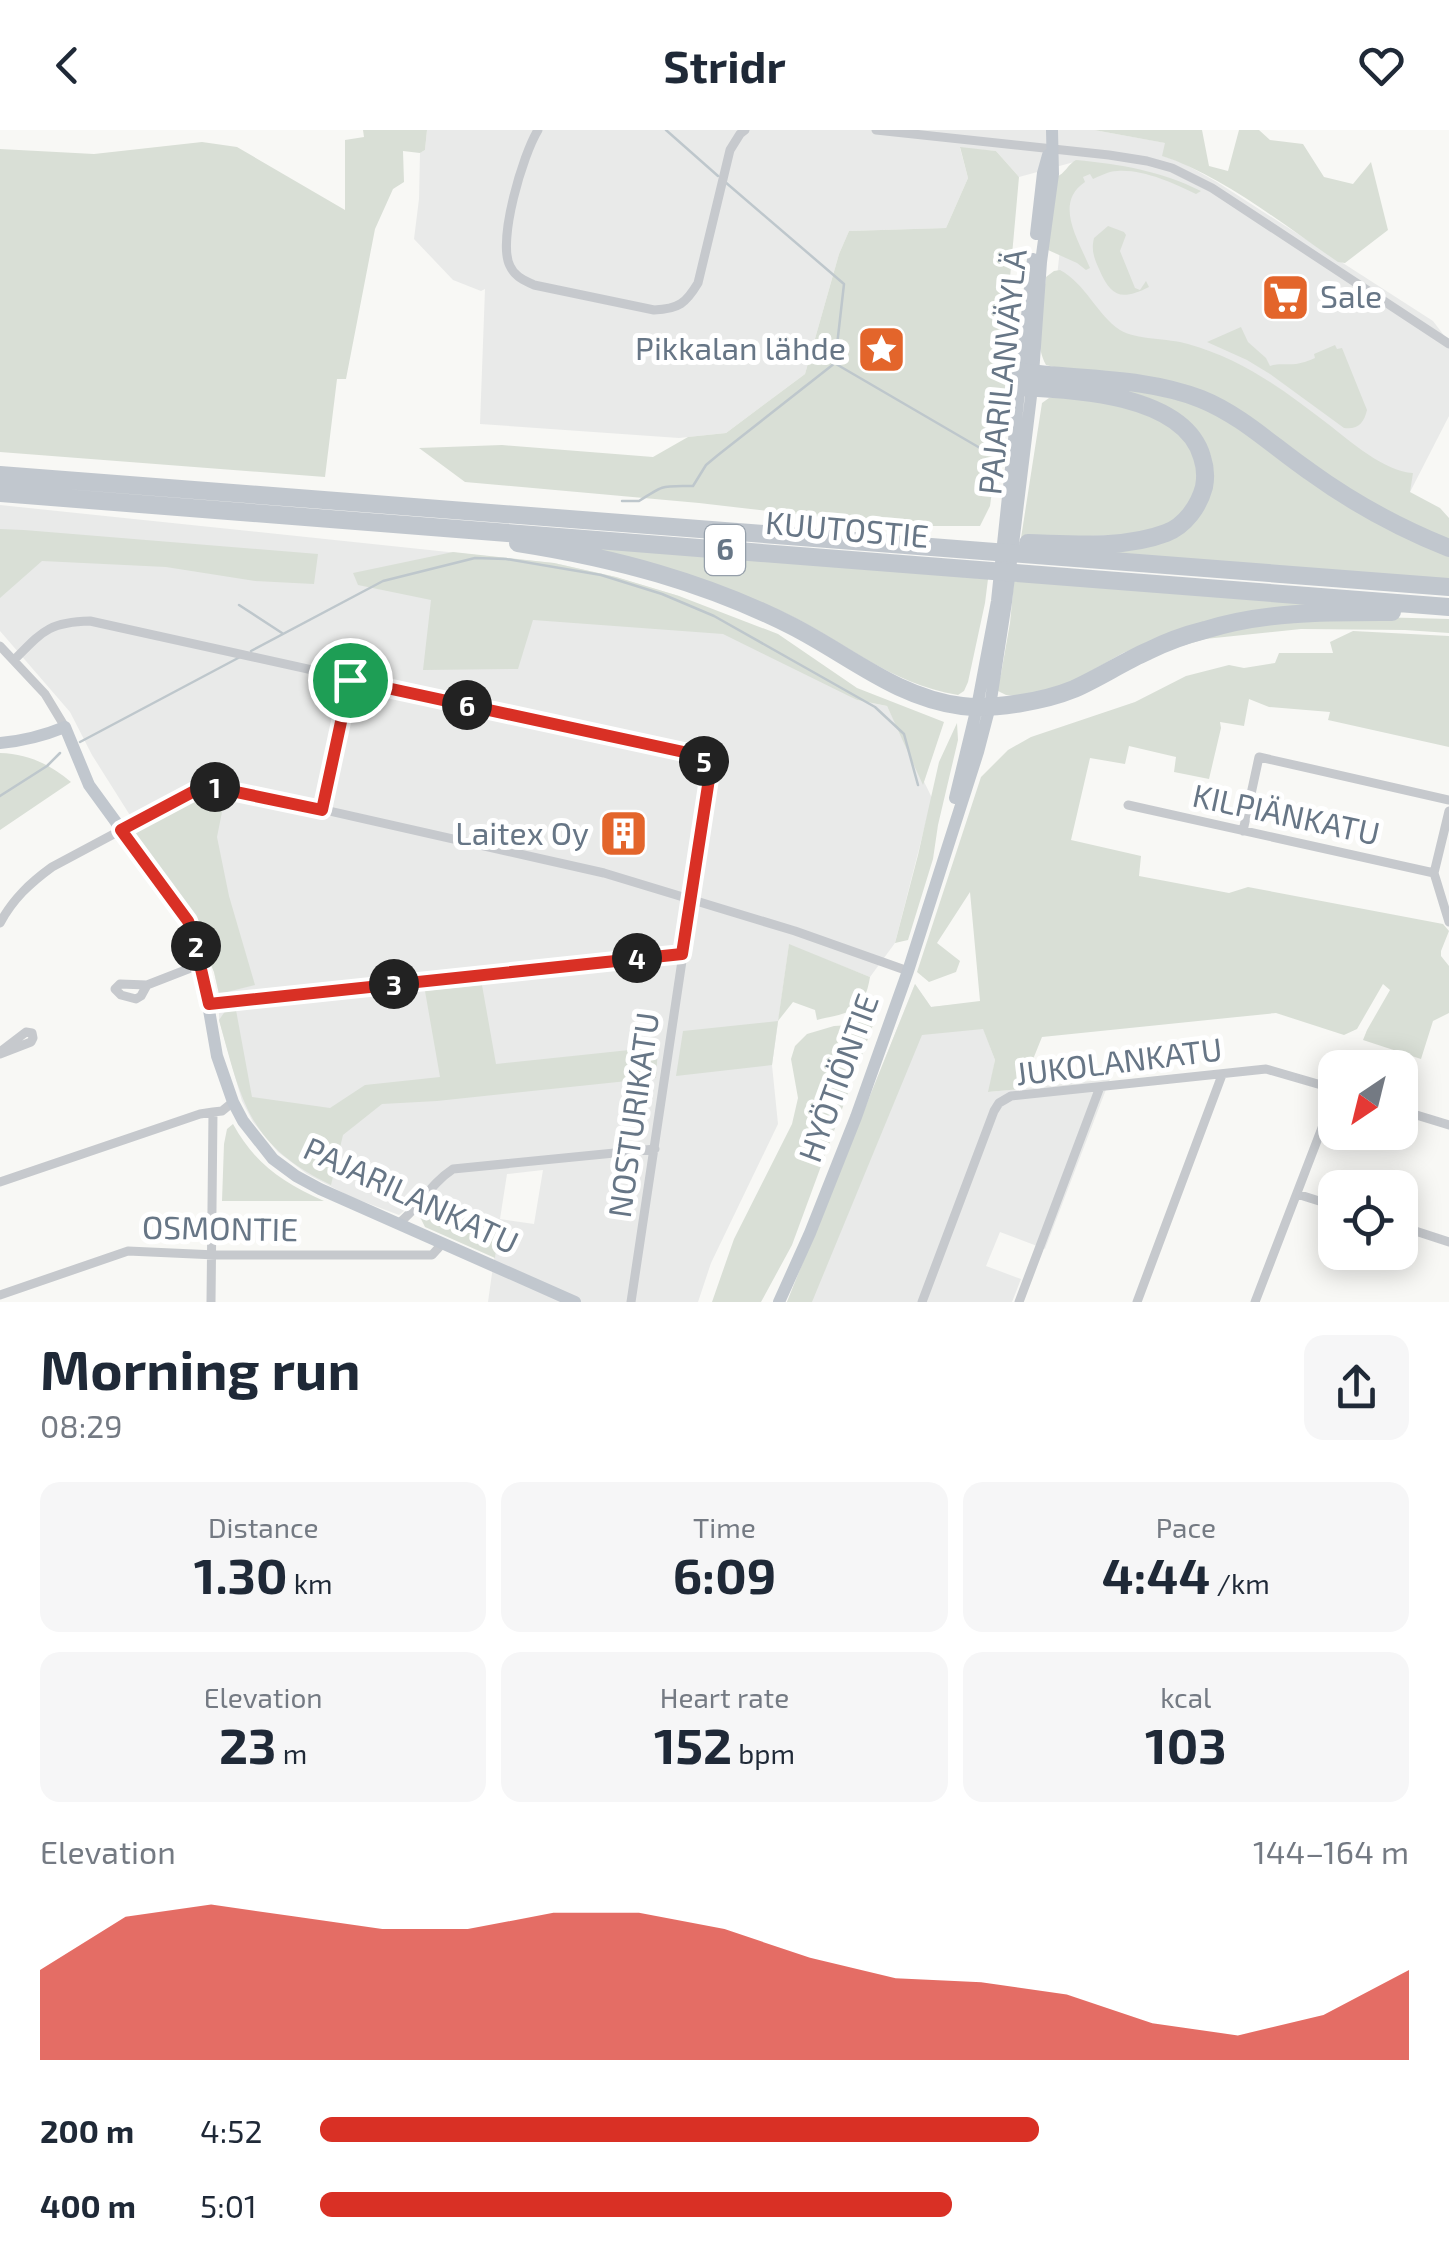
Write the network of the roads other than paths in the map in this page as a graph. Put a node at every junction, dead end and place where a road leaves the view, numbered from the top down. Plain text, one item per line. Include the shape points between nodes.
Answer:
1 (538, 130) edge
2 (876, 130) edge
3 (1052, 130) edge
4 (740, 131) edge
5 (1050, 148) junction
6 (1449, 344) edge
7 (1026, 380) junction
8 (0, 475) edge
9 (0, 493) edge
10 (284, 516) junction
11 (645, 525) junction
12 (1449, 548) edge
13 (1449, 588) edge
14 (1002, 602) joint
15 (1449, 610) edge
16 (0, 646) edge
17 (14, 660) junction
18 (350, 680) junction
19 (983, 706) junction
20 (65, 727) junction
21 (0, 743) edge
22 (1449, 800) edge
23 (1128, 805) dead end
24 (322, 810) junction
25 (1449, 810) edge
26 (121, 830) junction
27 (1242, 831) junction
28 (1434, 873) junction
29 (692, 899) junction
30 (1449, 922) edge
31 (0, 923) edge
32 (682, 954) junction
33 (201, 964) junction
34 (908, 971) junction
35 (147, 985) dead end
36 (209, 1004) junction
37 (1222, 1075) junction
38 (1318, 1086) edge
39 (1100, 1087) junction
40 (233, 1102) junction
41 (212, 1112) junction
42 (1418, 1116) edge
43 (1449, 1125) edge
44 (1318, 1138) edge
45 (654, 1149) junction
46 (0, 1182) edge
47 (1297, 1194) junction
48 (1318, 1201) edge
49 (398, 1224) junction
50 (1418, 1232) edge
51 (1449, 1242) edge
52 (442, 1244) junction
53 (212, 1255) junction
54 (0, 1295) edge
55 (211, 1302) edge
56 (575, 1302) edge
57 (632, 1302) edge
58 (779, 1302) edge
59 (922, 1302) edge
60 (1019, 1302) edge
61 (1136, 1302) edge
62 (1255, 1302) edge

1 - 4 street via 524,154 504,248 508,264 534,286 654,310 688,300 698,283
2 - 5 street
3 - 5 main road, PAJARILANVÄYLÄ
5 - 6 street via 1172,168
5 - 7 main road, PAJARILANVÄYLÄ via 1053,174
7 - 11 highway via 1132,401 1182,425 1204,466 1198,504 1186,520 1166,533 1098,544
7 - 12 highway via 1142,385 1202,400 1340,494
7 - 14 main road, PAJARILANVÄYLÄ
8 - 11 highway, KUUTOSTIE / 6
9 - 10 highway, KUUTOSTIE / 6
10 - 15 highway, KUUTOSTIE / 6
10 - 19 highway via 466,534 642,568 752,607 909,693
11 - 13 highway, KUUTOSTIE / 6
14 - 19 main road, HYÖTIÖNTIE
15 - 19 highway via 1234,622 1171,640 1072,690
16 - 17 street, PAJARILANKATU
17 - 18 street, NOSTURIKATU via 53,627 90,621
17 - 20 street, PAJARILANKATU
18 - 24 street
18 - 29 street, NOSTURIKATU via 693,754 711,766
19 - 34 main road, HYÖTIÖNTIE
20 - 21 main road
20 - 26 main road, PAJARILANKATU via 88,785
22 - 27 street via 1259,758
23 - 27 street, KILPIÄNKATU
24 - 26 street via 200,788
24 - 29 street
25 - 28 street
26 - 31 street via 52,866 12,902
26 - 33 main road, PAJARILANKATU via 188,921
27 - 28 street, KILPIÄNKATU
28 - 30 street
29 - 32 street, NOSTURIKATU
29 - 34 street
32 - 36 street
32 - 45 street, NOSTURIKATU
33 - 35 street
33 - 36 main road, PAJARILANKATU
34 - 58 main road, HYÖTIÖNTIE
36 - 40 main road, PAJARILANKATU
37 - 38 street, JUKOLANKATU via 1266,1069
37 - 39 street, JUKOLANKATU
37 - 61 street
39 - 59 street, JUKOLANKATU via 1000,1102
39 - 60 street
40 - 41 street
40 - 49 main road, PAJARILANKATU via 256,1140 284,1167
41 - 46 street
41 - 53 street
42 - 43 street
44 - 47 street
45 - 49 street via 453,1170
45 - 57 street, NOSTURIKATU
47 - 48 street
47 - 62 street
49 - 52 main road, PAJARILANKATU
50 - 51 street
52 - 53 street, OSMONTIE via 432,1255
52 - 56 main road, PAJARILANKATU
53 - 54 street, OSMONTIE via 128,1251
53 - 55 street

